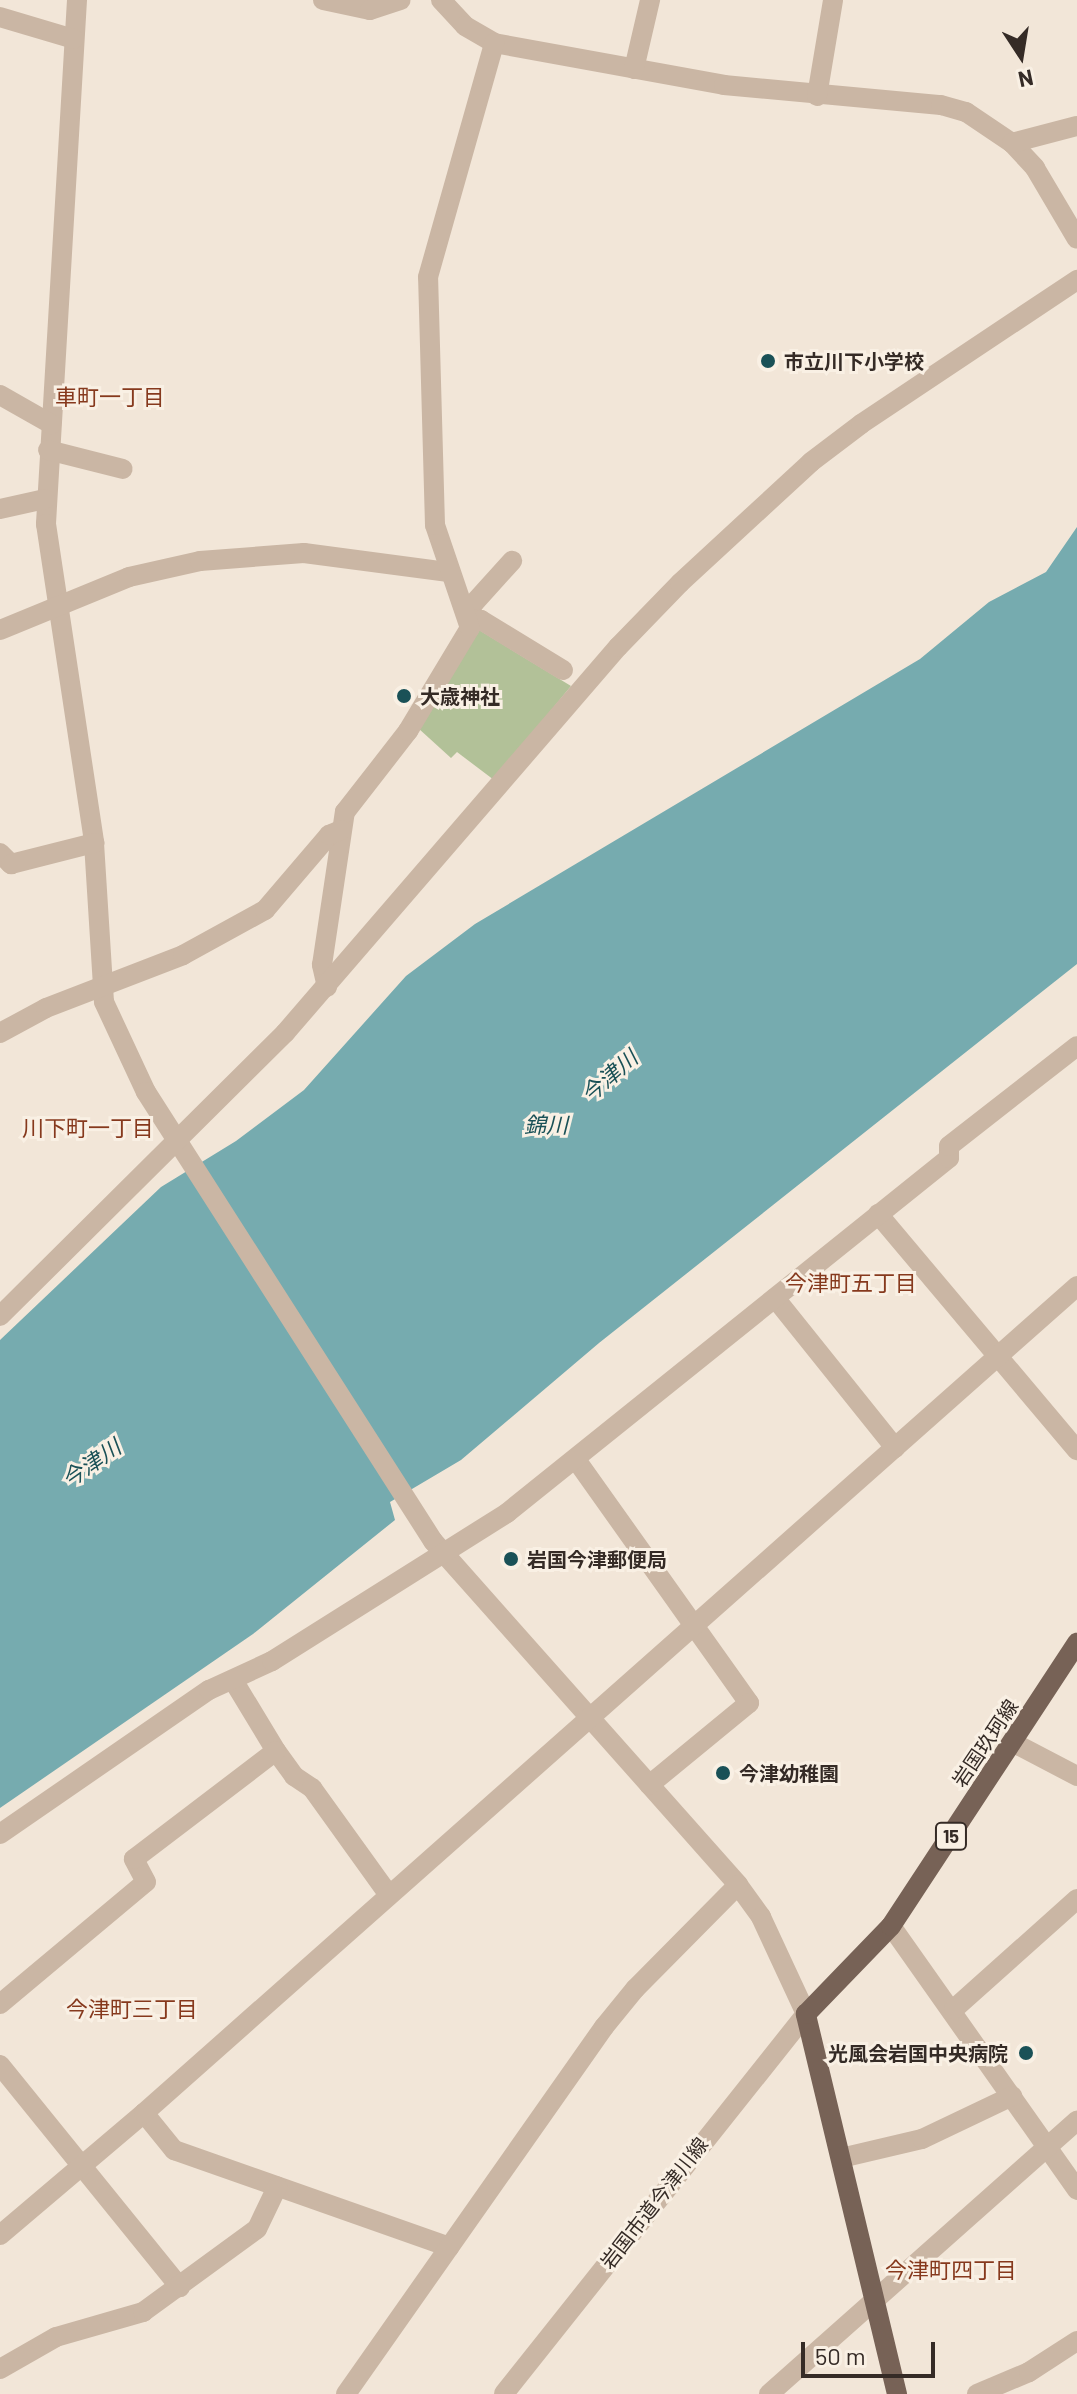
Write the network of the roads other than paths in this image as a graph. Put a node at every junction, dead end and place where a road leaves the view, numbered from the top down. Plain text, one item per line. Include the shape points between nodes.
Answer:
1 (77, 0) edge
2 (323, 0) edge
3 (400, 0) edge
4 (441, 0) edge
5 (650, 0) edge
6 (833, 0) edge
7 (355, 5) edge
8 (0, 17) edge
9 (74, 39) junction
10 (494, 43) junction
11 (634, 69) junction
12 (817, 96) junction
13 (1077, 126) edge
14 (1012, 143) junction
15 (1077, 239) edge
16 (1077, 280) edge
17 (0, 395) edge
18 (51, 424) junction
19 (48, 450) junction
20 (123, 469) dead end
21 (45, 499) junction
22 (0, 509) edge
23 (512, 561) dead end
24 (449, 572) junction
25 (58, 608) junction
26 (468, 613) junction
27 (0, 630) edge
28 (563, 670) dead end
29 (341, 830) junction
30 (94, 843) junction
31 (0, 853) edge
32 (101, 987) junction
33 (327, 987) junction
34 (0, 1033) edge
35 (1077, 1046) edge
36 (181, 1147) junction
37 (878, 1214) junction
38 (1077, 1286) edge
39 (775, 1298) junction
40 (0, 1316) edge
41 (998, 1357) junction
42 (895, 1448) junction
43 (1077, 1450) edge
44 (577, 1461) junction
45 (445, 1555) junction
46 (691, 1625) junction
47 (1077, 1643) edge
48 (233, 1680) junction
49 (590, 1719) junction
50 (1014, 1743) junction
51 (276, 1751) junction
52 (1077, 1776) edge
53 (649, 1785) junction
54 (0, 1834) edge
55 (738, 1885) junction
56 (389, 1895) junction
57 (1077, 1899) edge
58 (891, 1926) junction
59 (0, 2004) edge
60 (954, 2009) junction
61 (806, 2014) junction
62 (0, 2065) edge
63 (1012, 2096) junction
64 (144, 2113) junction
65 (1077, 2121) edge
66 (1048, 2148) junction
67 (841, 2158) junction
68 (81, 2168) junction
69 (277, 2187) junction
70 (1077, 2190) edge
71 (0, 2235) edge
72 (449, 2247) junction
73 (180, 2287) junction
74 (876, 2302) junction
75 (1077, 2341) edge
76 (0, 2369) edge
77 (346, 2394) edge
78 (504, 2394) edge
79 (769, 2394) edge
80 (897, 2394) edge
81 (977, 2394) edge

1 - 9 street
2 - 7 street
3 - 7 street via 387,8
4 - 10 street via 465,26
5 - 11 street
6 - 12 street
8 - 9 street
9 - 18 street
10 - 11 street
10 - 24 street via 428,277 435,525
11 - 12 street
12 - 14 street via 941,105 975,117
13 - 14 street
14 - 15 street via 1035,168
16 - 33 street via 861,424 691,572 618,647
17 - 18 street
18 - 19 street
19 - 20 street
19 - 21 street
21 - 22 street
21 - 25 street
23 - 26 street
24 - 25 street via 304,553 200,561 129,577
24 - 26 street
25 - 27 street
25 - 30 street
26 - 28 street
26 - 29 street via 446,673 345,812
29 - 32 street via 329,835 265,910 183,955
29 - 33 street via 322,965
30 - 31 street via 11,864
30 - 32 street
32 - 34 street
32 - 36 street via 119,1039
33 - 36 street
35 - 37 street via 949,1146 949,1158
36 - 40 street
36 - 45 street
37 - 39 street
37 - 41 street
38 - 41 street
39 - 42 street
39 - 44 street
41 - 42 street
41 - 43 street
42 - 46 street
44 - 45 street
44 - 46 street
45 - 48 street
45 - 49 street
46 - 49 street
46 - 53 street via 749,1703
47 - 50 main road, 岩国玖珂線 / 15
48 - 51 street
48 - 54 street via 209,1690
49 - 53 street
49 - 56 street
50 - 52 street
50 - 58 main road, 岩国玖珂線 / 15
51 - 56 street via 294,1776 312,1788
51 - 59 street via 134,1859 146,1882
53 - 55 street
55 - 61 street via 761,1917
55 - 72 street via 635,1989
56 - 64 street
57 - 60 street
58 - 60 street
58 - 61 main road, 岩国玖珂線 / 15
60 - 63 street
61 - 67 main road
61 - 78 street, 岩国市道今津川線
62 - 68 street
63 - 66 street
63 - 67 street via 922,2139
64 - 68 street
64 - 69 street via 174,2150
65 - 66 street
66 - 70 street
66 - 74 street
67 - 74 main road
68 - 71 street
68 - 73 street
69 - 72 street
69 - 73 street via 257,2229
72 - 77 street
73 - 76 street via 131,2318 56,2337
74 - 79 street
74 - 80 main road
75 - 81 street via 1029,2372

